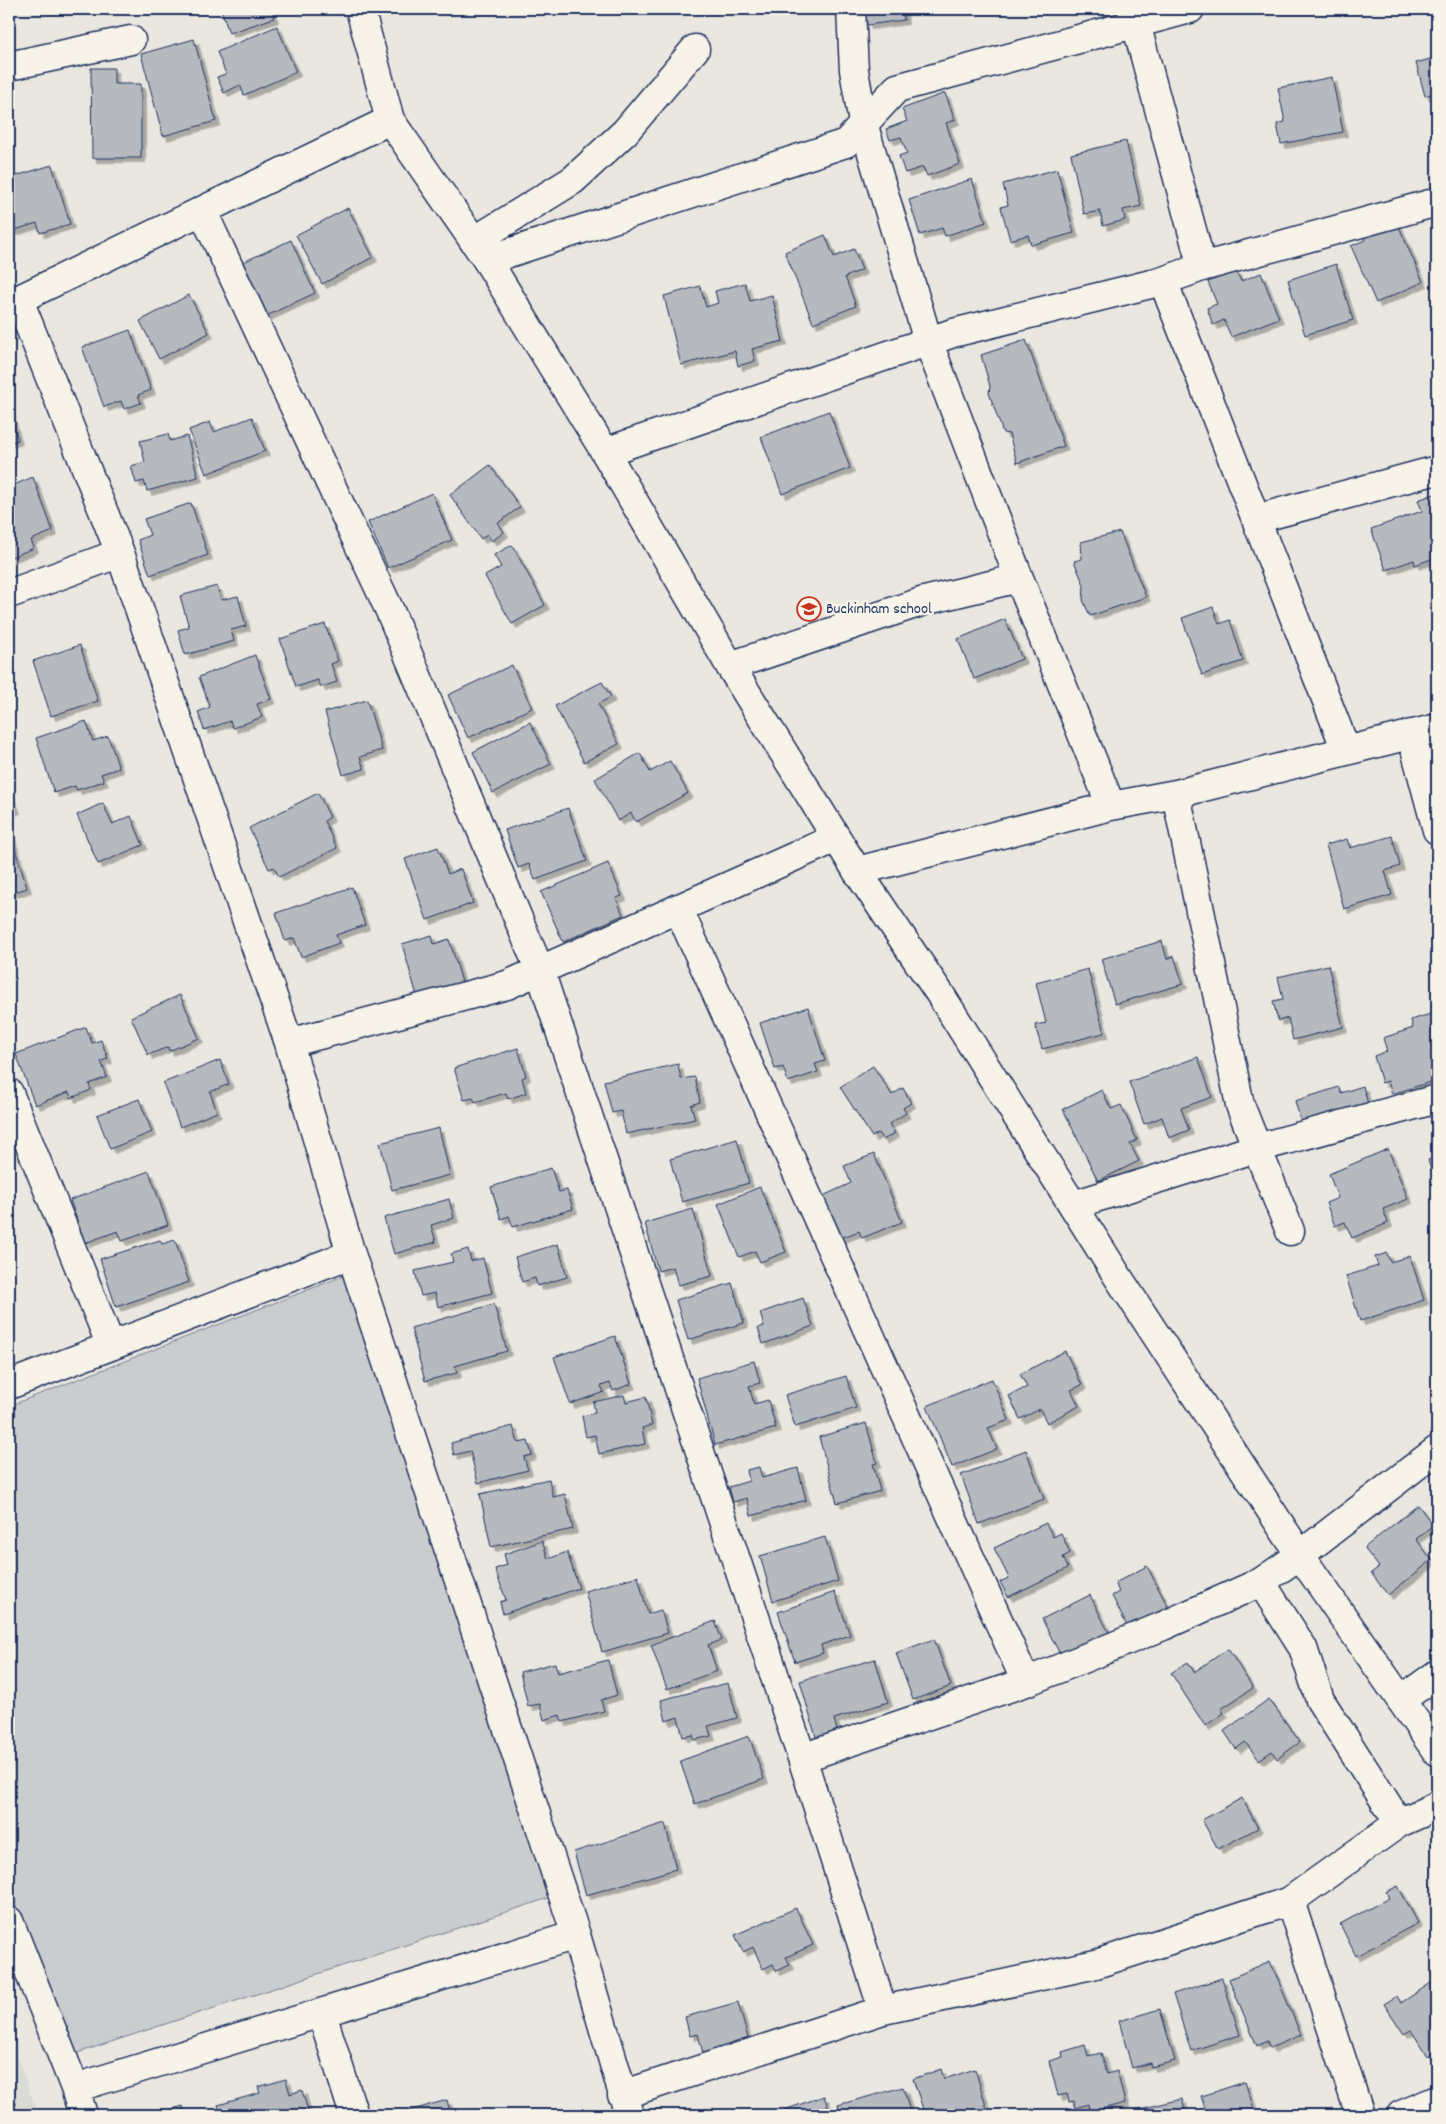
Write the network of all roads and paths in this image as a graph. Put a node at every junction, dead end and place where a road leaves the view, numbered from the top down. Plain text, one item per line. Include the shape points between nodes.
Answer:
1 (360, 9) edge
2 (851, 9) edge
3 (1190, 9) edge
4 (1134, 16) edge
5 (132, 40) dead end
6 (695, 49) dead end
7 (9, 66) edge
8 (390, 120) junction
9 (863, 123) junction
10 (1437, 202) edge
11 (203, 212) junction
12 (481, 251) junction
13 (1202, 268) junction
14 (1163, 281) junction
15 (14, 302) edge
16 (928, 341) junction
17 (605, 452) junction
18 (1437, 470) edge
19 (1256, 519) junction
20 (120, 553) junction
21 (1019, 578) junction
22 (9, 594) edge
23 (730, 666) junction
24 (1437, 728) edge
25 (1411, 734) junction
26 (1346, 750) junction
27 (1176, 794) junction
28 (1111, 806) junction
29 (1437, 830) edge
30 (836, 838) junction
31 (857, 870) junction
32 (678, 908) junction
33 (540, 971) junction
34 (289, 1042) junction
35 (9, 1096) edge
36 (1437, 1099) edge
37 (1257, 1148) junction
38 (1073, 1205) junction
39 (1290, 1231) dead end
40 (352, 1254) junction
41 (111, 1346) junction
42 (9, 1385) edge
43 (1437, 1450) edge
44 (1300, 1555) junction
45 (1260, 1582) junction
46 (1437, 1674) edge
47 (1026, 1682) junction
48 (1401, 1700) junction
49 (1437, 1752) edge
50 (802, 1758) junction
51 (1437, 1806) edge
52 (1398, 1823) junction
53 (1290, 1901) junction
54 (9, 1921) edge
55 (576, 1935) junction
56 (883, 2010) junction
57 (322, 2014) junction
58 (75, 2088) junction
59 (1437, 2100) edge
60 (625, 2105) edge
61 (83, 2115) edge
62 (354, 2115) edge
63 (1360, 2115) edge
64 (1402, 2115) edge

1 - 8 street
2 - 9 street via 854,70
3 - 4 street
4 - 9 street via 897,88
4 - 13 street
5 - 7 street
6 - 12 street via 625,132 573,180
8 - 11 street
8 - 12 street
9 - 12 street via 846,143
9 - 16 street
10 - 13 street
11 - 15 street
11 - 33 street via 390,611
12 - 17 street
13 - 14 street
14 - 16 street
14 - 19 street
15 - 20 street
16 - 17 street
16 - 21 street
17 - 23 street
18 - 19 street
19 - 26 street
20 - 22 street
20 - 34 street
21 - 23 street via 924,601
21 - 28 street
23 - 30 street
24 - 25 street
25 - 26 street
25 - 29 street
26 - 27 street
27 - 28 street
27 - 37 street via 1240,1104
28 - 31 street
30 - 31 street
30 - 32 street
31 - 38 street via 940,994
32 - 33 street
32 - 47 street
33 - 34 street via 507,985
33 - 50 street
34 - 40 street
35 - 41 street
36 - 37 street
37 - 38 street
37 - 39 street
38 - 44 street
40 - 41 street
40 - 55 street
41 - 42 street
43 - 44 street
44 - 45 street
44 - 48 street
45 - 47 street via 1164,1626
45 - 52 street via 1303,1648 1320,1700
46 - 48 street
47 - 50 street
48 - 49 street
50 - 56 street
51 - 52 street
52 - 53 street
53 - 56 street via 1096,1964
53 - 63 street
54 - 58 street
55 - 57 street
55 - 60 street
56 - 60 street
57 - 58 street
57 - 62 street
58 - 61 street
59 - 64 street

